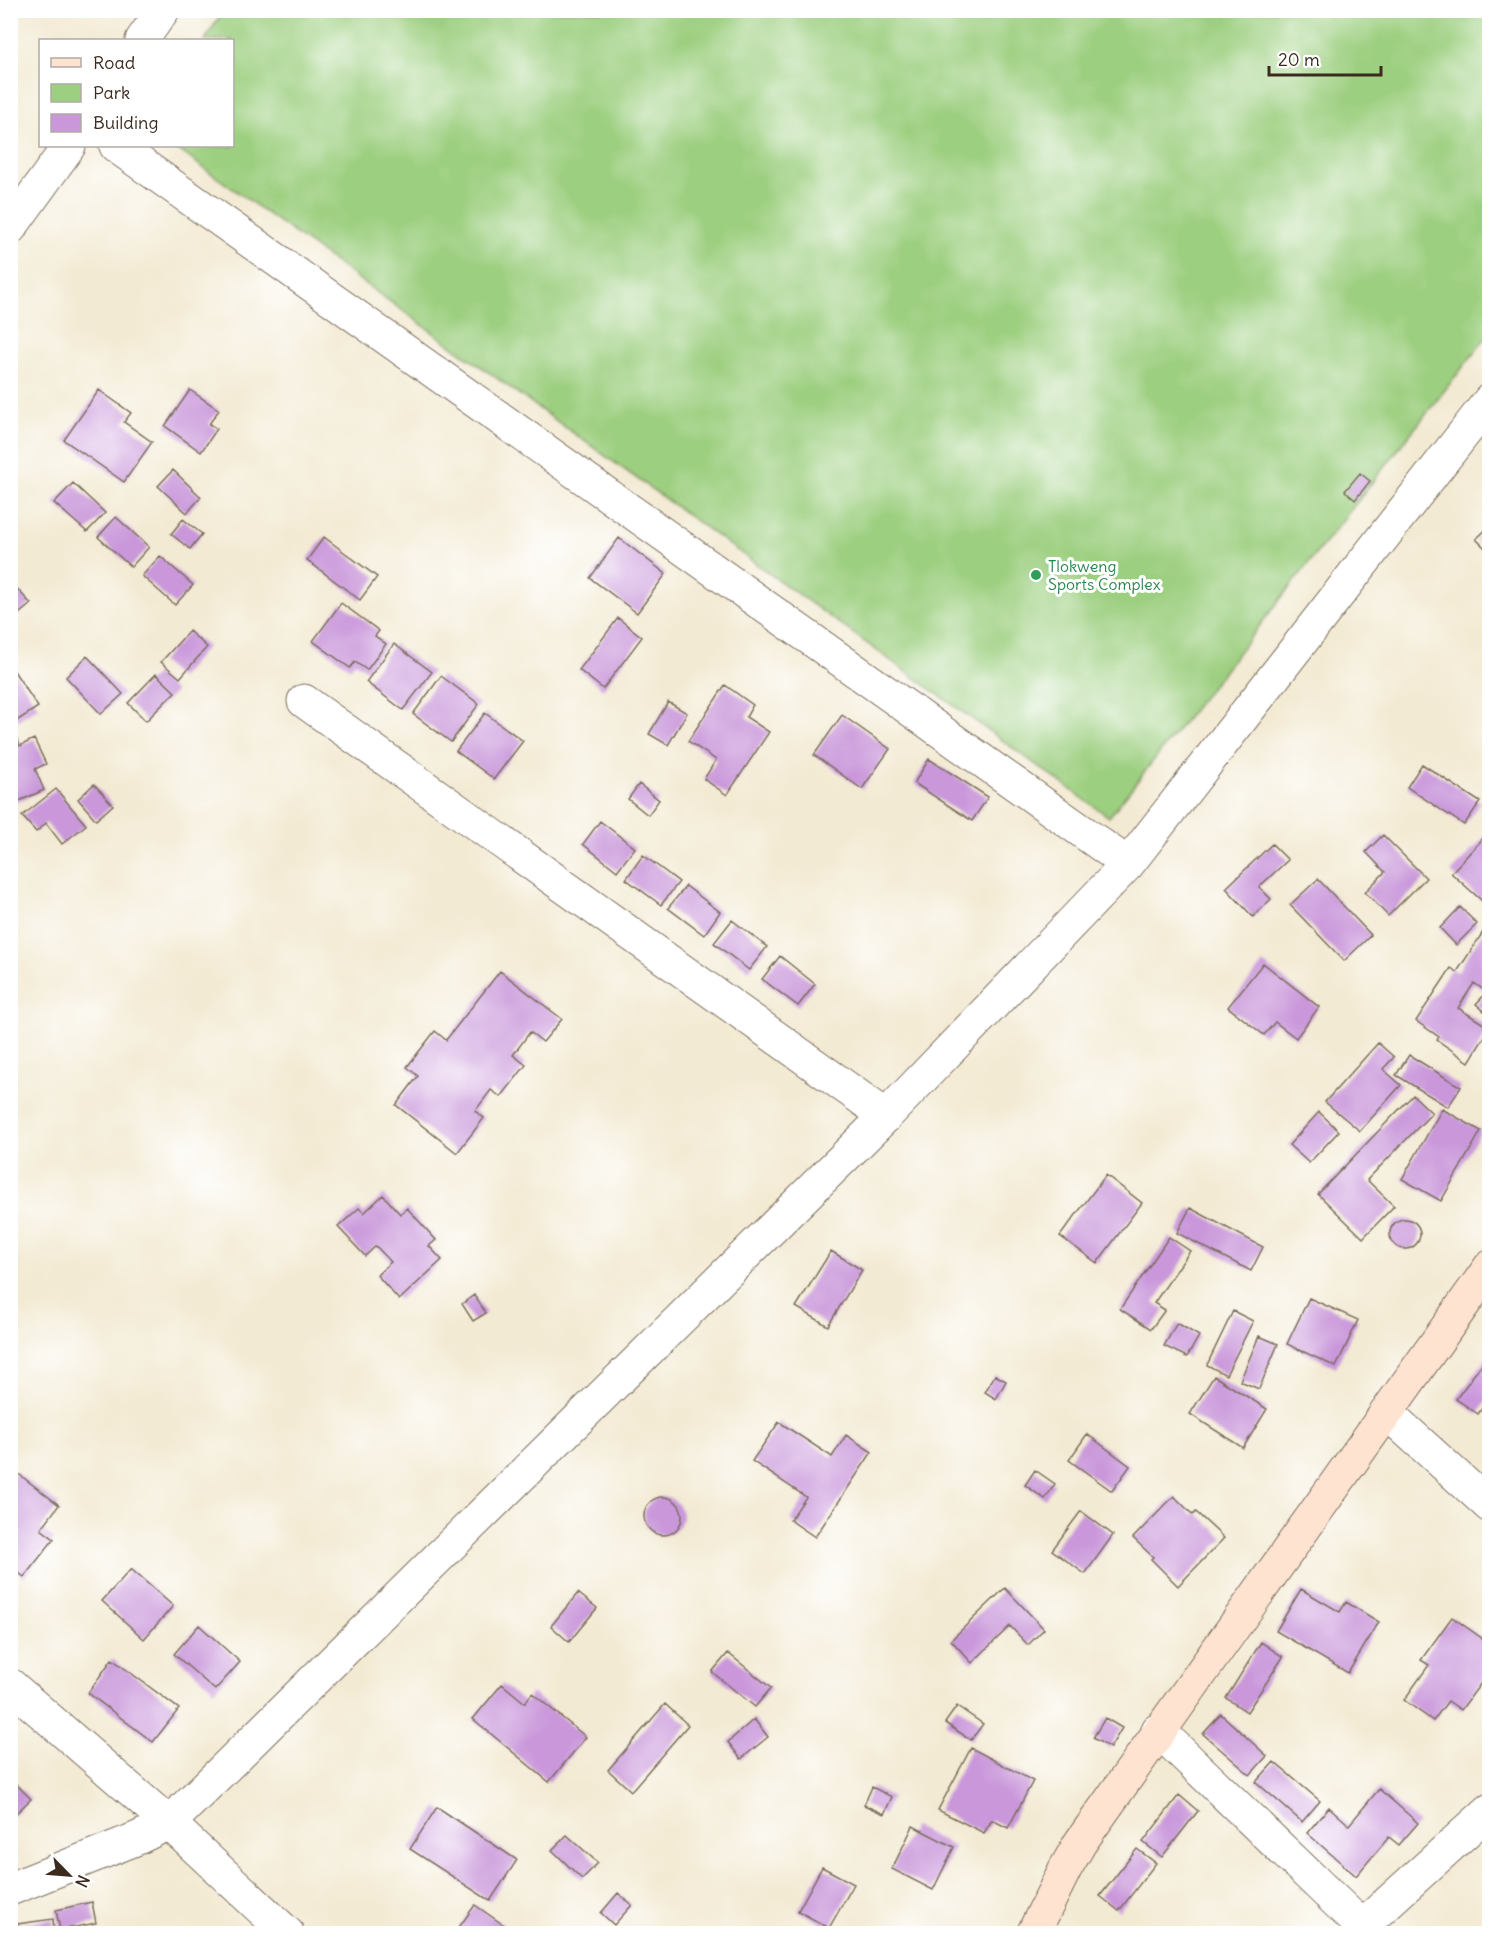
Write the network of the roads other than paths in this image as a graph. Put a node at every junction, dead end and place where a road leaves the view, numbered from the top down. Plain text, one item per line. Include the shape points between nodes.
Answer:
1 (163, 10) edge
2 (143, 39) edge
3 (68, 147) edge
4 (117, 147) edge
5 (10, 228) edge
6 (1490, 400) edge
7 (304, 701) dead end
8 (1128, 864) junction
9 (886, 1116) junction
10 (1490, 1267) edge
11 (1386, 1412) junction
12 (1490, 1506) edge
13 (10, 1685) edge
14 (1158, 1730) junction
15 (1490, 1810) edge
16 (169, 1823) junction
17 (10, 1889) edge
18 (1366, 1930) edge
19 (288, 1934) edge
20 (1033, 1934) edge

1 - 2 street
3 - 5 street
4 - 8 street
6 - 8 street
7 - 9 street
8 - 9 street
9 - 16 street
10 - 11 street
11 - 12 street
11 - 14 street
13 - 16 street
14 - 18 street
14 - 20 street via 1080,1843
15 - 18 street
16 - 17 street
16 - 19 street

